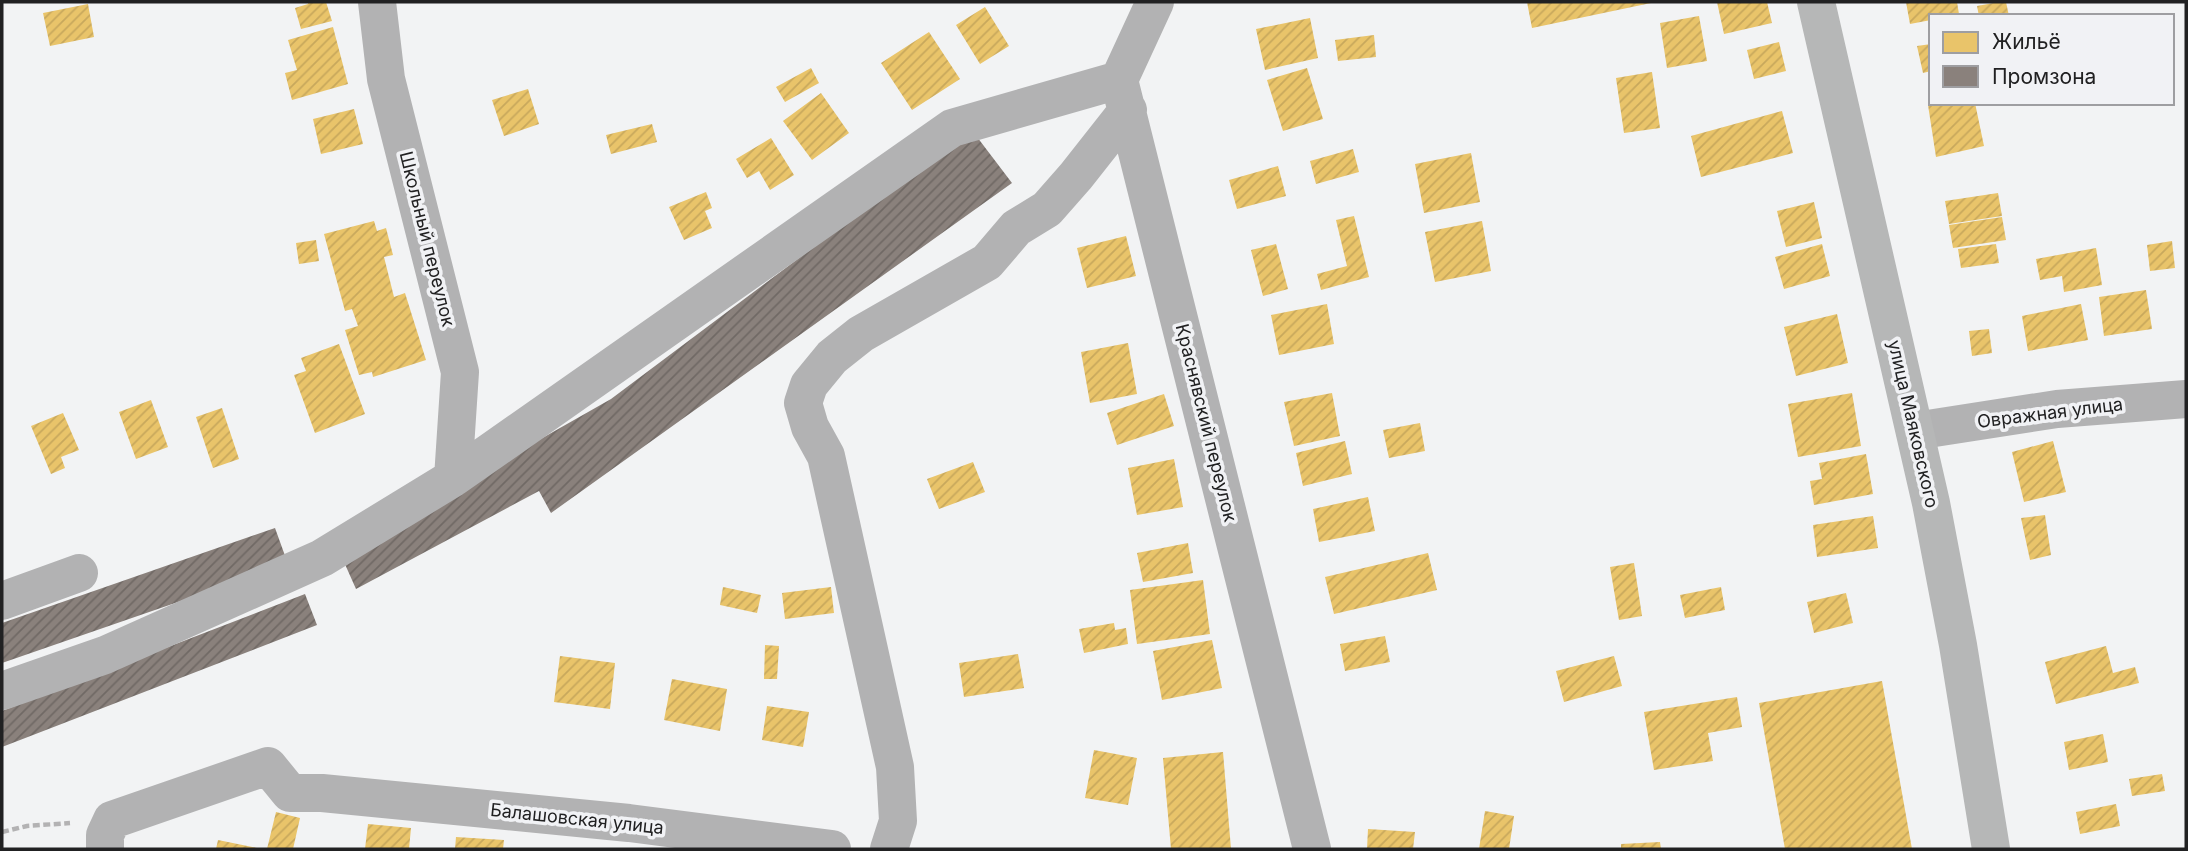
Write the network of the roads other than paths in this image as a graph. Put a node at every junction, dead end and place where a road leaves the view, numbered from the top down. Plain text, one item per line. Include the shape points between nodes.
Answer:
1 (377, 2) edge
2 (1156, 2) edge
3 (1816, 2) edge
4 (1123, 95) junction
5 (2186, 399) edge
6 (1915, 431) junction
7 (453, 478) junction
8 (79, 573) dead end
9 (2, 601) edge
10 (2, 691) edge
11 (109, 835) edge
12 (832, 849) edge
13 (889, 849) edge
14 (1312, 849) edge
15 (1991, 849) edge

1 - 7 street, Школьный переулок via 386,79 460,372
2 - 4 street
3 - 6 main road, улица Маяковского
4 - 7 street via 952,128
4 - 13 street via 1076,176 1047,209 1016,228 987,262 861,334 832,357 809,385 803,403 826,456 895,767 898,821
4 - 14 street, Краснявский переулок
5 - 6 street, Овражная улица via 2057,409
6 - 15 main road, улица Маяковского via 1958,645
7 - 10 street via 322,558 105,655
8 - 9 street
11 - 12 street, Балашовская улица via 268,766 289,793 629,823

